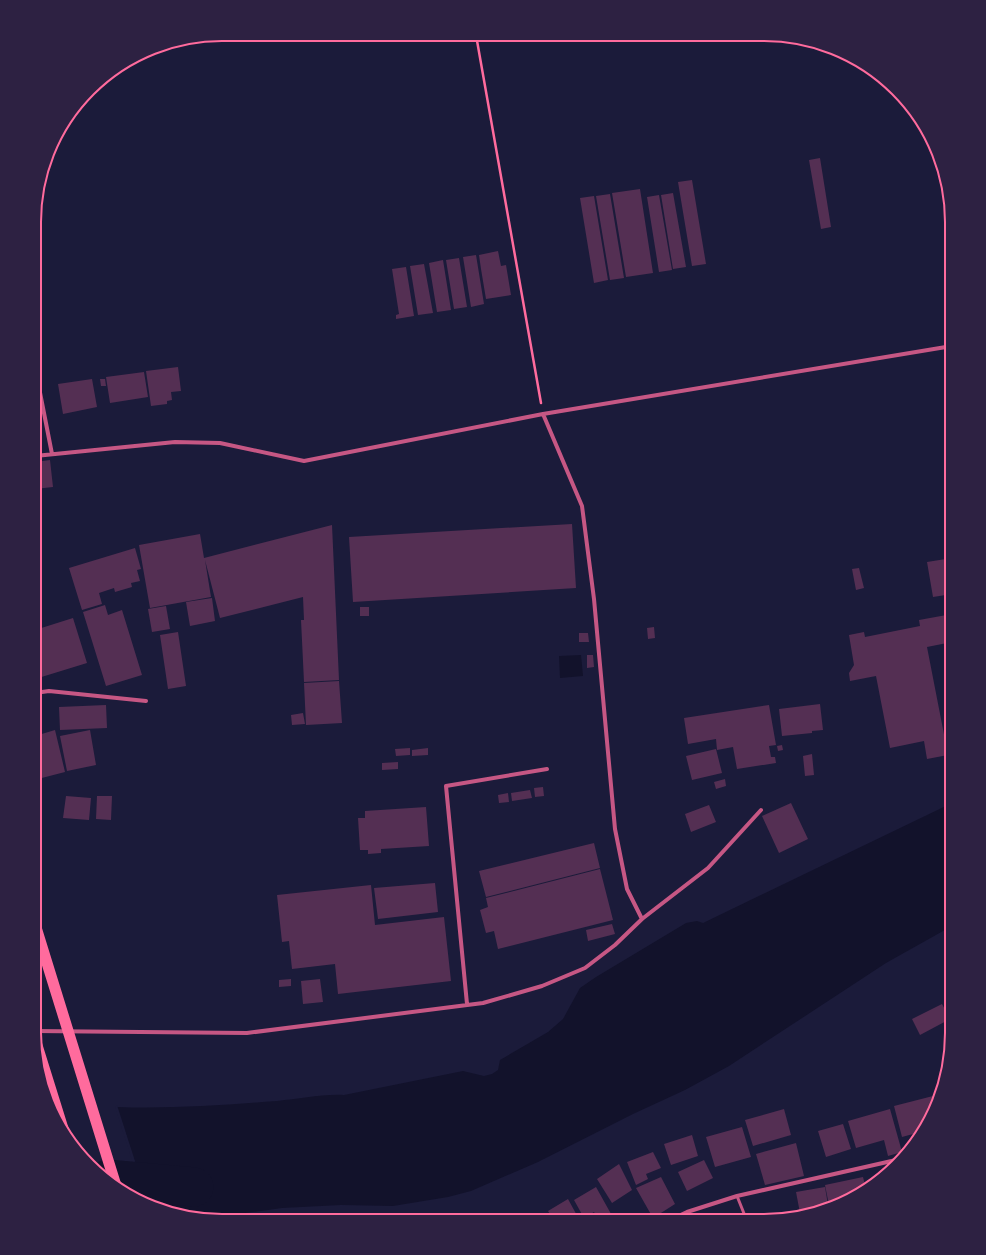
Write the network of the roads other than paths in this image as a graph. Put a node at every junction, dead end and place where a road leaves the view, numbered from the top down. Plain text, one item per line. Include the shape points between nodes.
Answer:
1 (945, 347) edge
2 (41, 398) edge
3 (543, 414) junction
4 (52, 454) junction
5 (41, 455) edge
6 (41, 692) edge
7 (146, 701) dead end
8 (547, 769) dead end
9 (761, 810) dead end
10 (642, 919) junction
11 (41, 944) edge
12 (467, 1004) junction
13 (41, 1032) edge
14 (70, 1037) junction
15 (44, 1068) edge
16 (53, 1095) edge
17 (892, 1161) edge
18 (114, 1178) edge
19 (737, 1196) junction
20 (683, 1214) edge
21 (744, 1214) edge

1 - 3 street
2 - 4 street
3 - 4 street via 304,461 220,443 182,442
3 - 10 street via 582,506 594,599 615,829 627,889
4 - 5 street
6 - 7 street
8 - 12 street via 446,786
9 - 10 street via 708,868
10 - 12 street via 615,945 585,968 542,986 483,1003
11 - 14 highway
12 - 14 street via 427,1012 247,1034
13 - 14 street
14 - 18 highway
15 - 16 highway
17 - 19 street
19 - 20 street
19 - 21 lane

